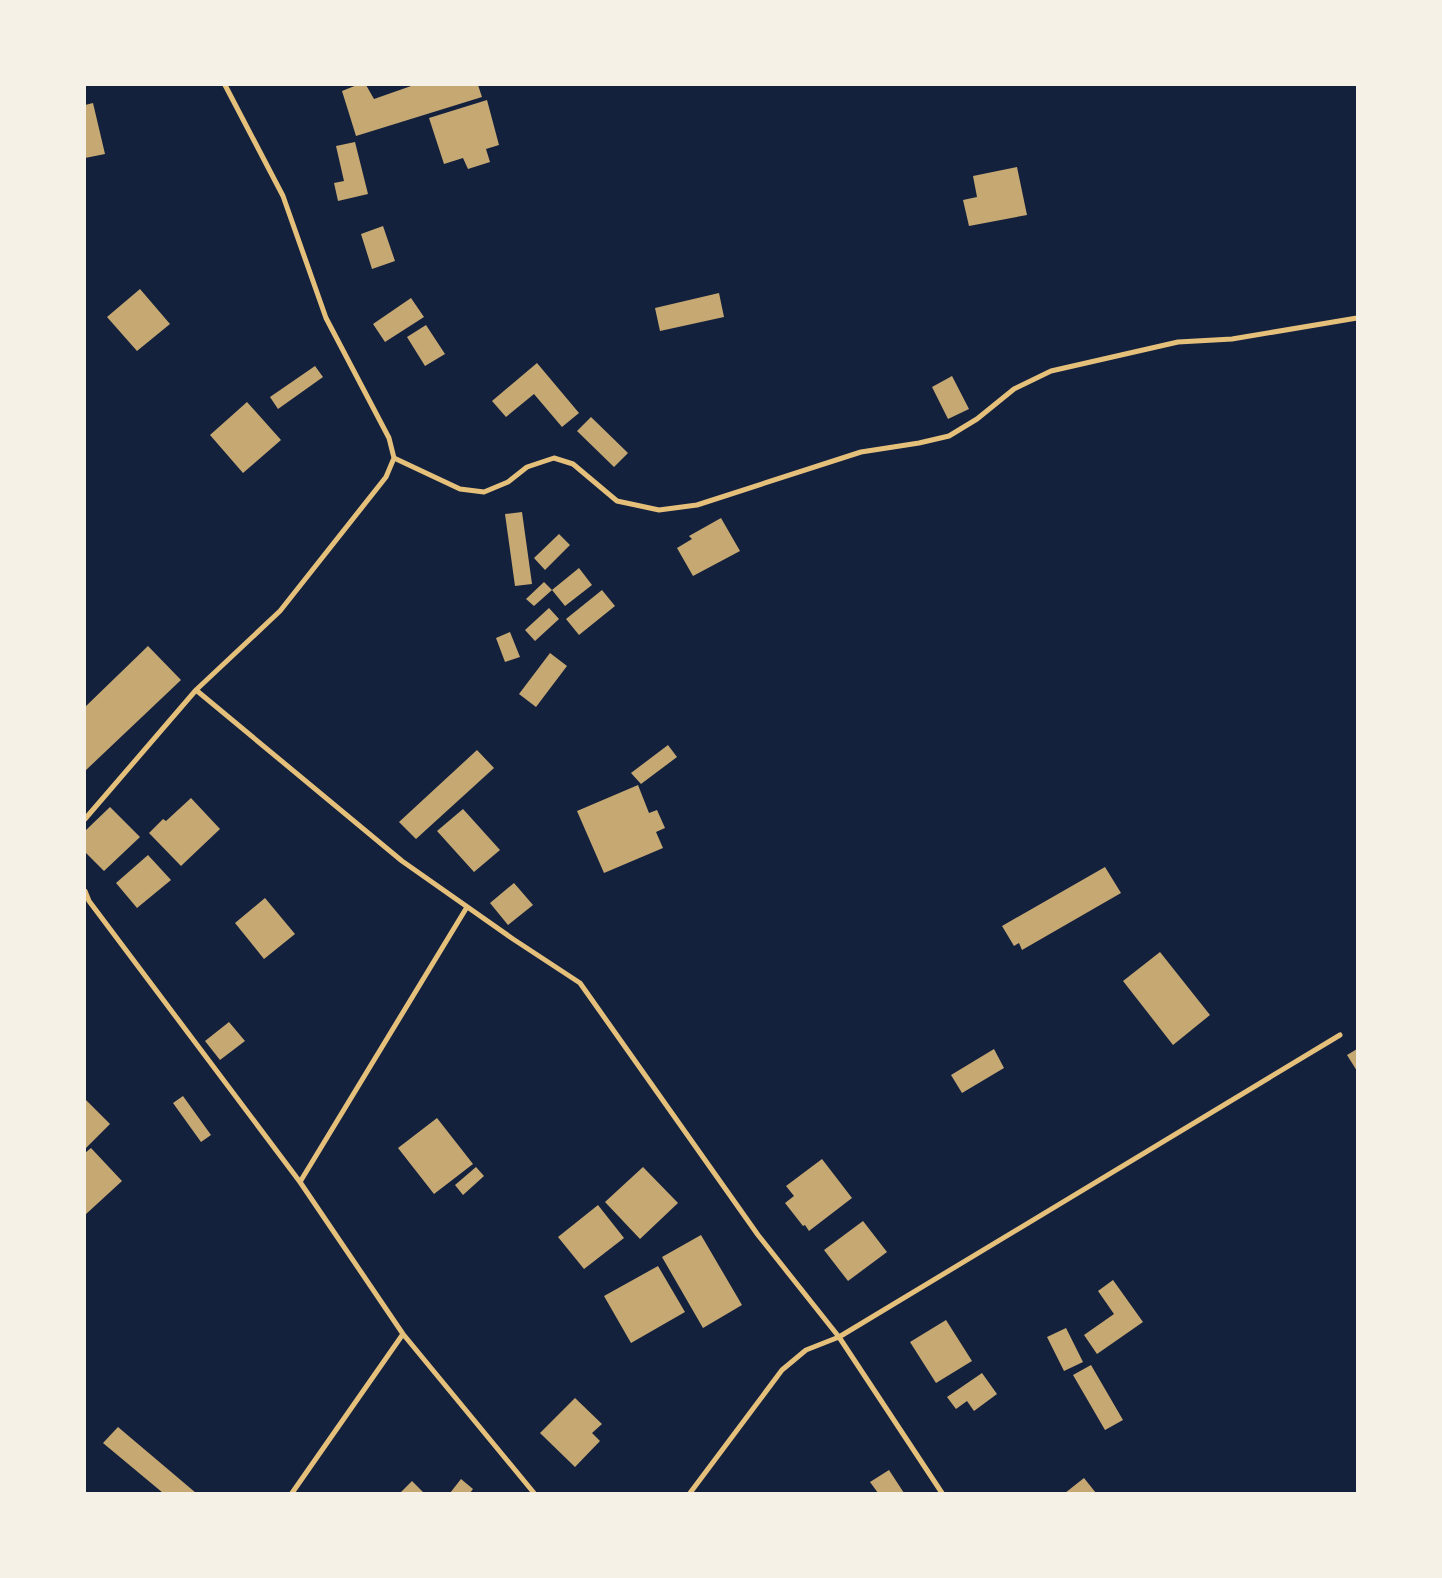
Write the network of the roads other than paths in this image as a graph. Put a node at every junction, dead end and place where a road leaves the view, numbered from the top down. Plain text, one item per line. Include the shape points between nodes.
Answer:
1 (225, 85) edge
2 (1357, 318) edge
3 (394, 458) junction
4 (196, 690) junction
5 (85, 819) edge
6 (85, 891) edge
7 (467, 907) junction
8 (1340, 1035) dead end
9 (300, 1182) junction
10 (403, 1334) junction
11 (839, 1337) junction
12 (292, 1493) edge
13 (534, 1493) edge
14 (690, 1493) edge
15 (942, 1493) edge

1 - 3 street via 283,196 326,318 389,438
2 - 3 street via 1232,339 1178,342 1051,371 1014,389 977,420 949,436 861,452 697,505 659,510 617,501 573,464 554,458 527,467 508,482 484,492 460,490
3 - 4 street via 386,477 280,612
4 - 5 street
4 - 7 street via 402,860
6 - 9 street via 89,901
7 - 9 street
7 - 11 street via 580,982 758,1235
8 - 11 street
9 - 10 street
10 - 12 street
10 - 13 street
11 - 14 street via 806,1350 782,1370
11 - 15 street

